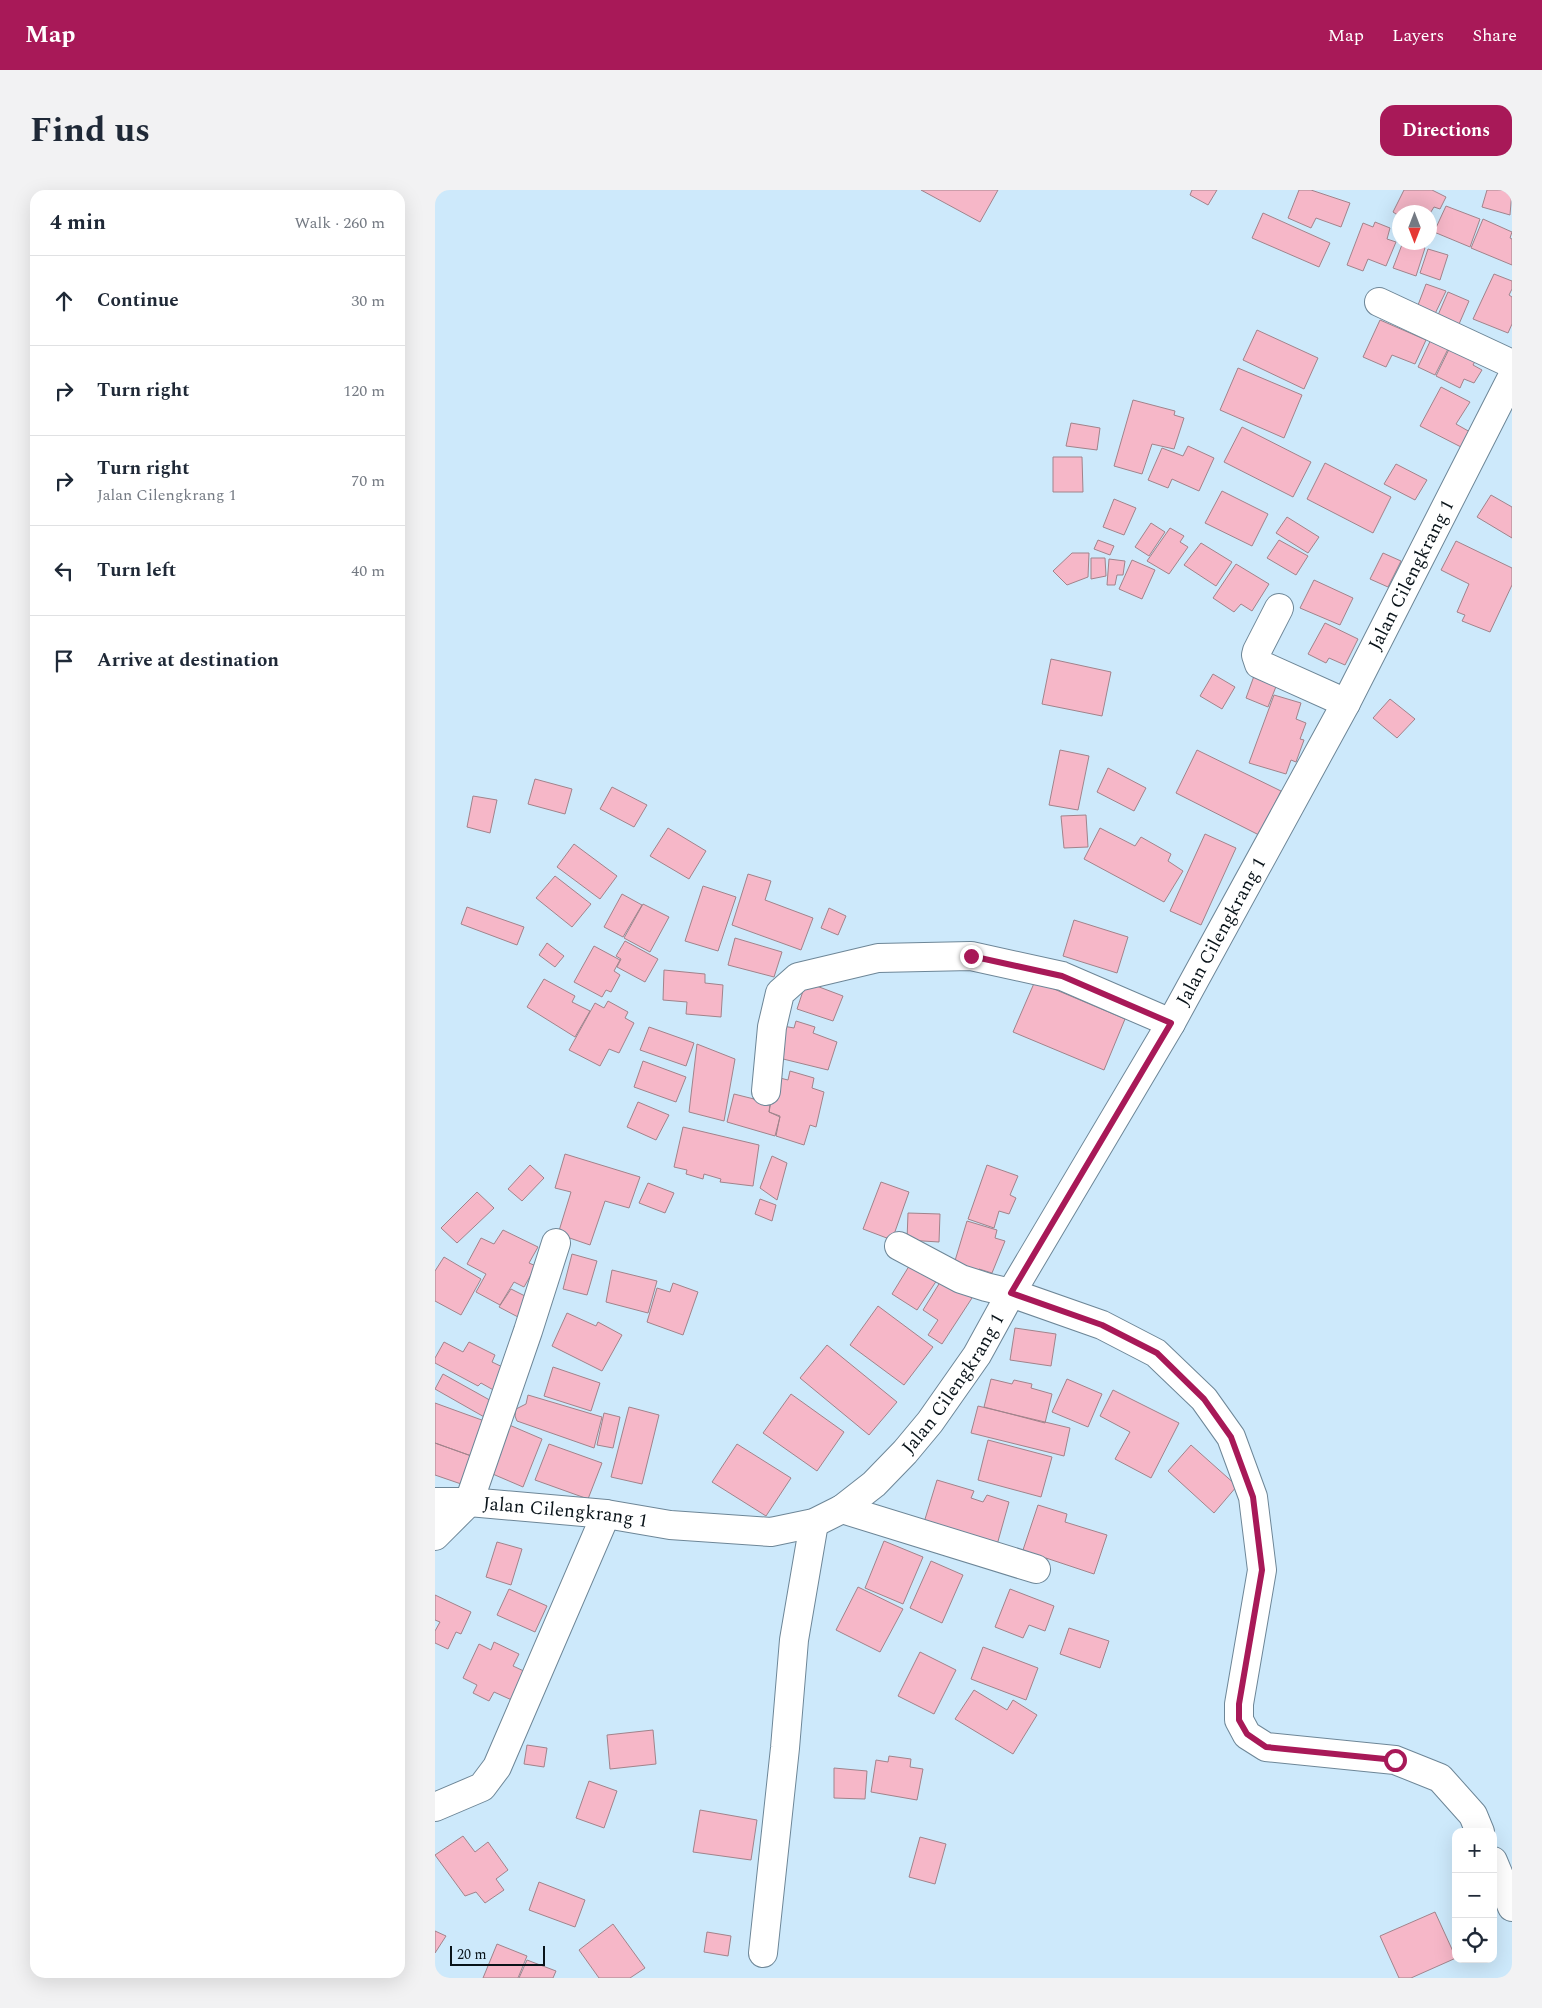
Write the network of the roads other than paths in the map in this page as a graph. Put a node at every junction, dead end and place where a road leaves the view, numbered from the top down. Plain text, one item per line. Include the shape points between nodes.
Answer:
1 (1379, 302) dead end
2 (1512, 364) edge
3 (1512, 377) edge
4 (1279, 608) dead end
5 (1346, 703) junction
6 (1171, 1023) junction
7 (767, 1091) dead end
8 (556, 1243) dead end
9 (899, 1246) dead end
10 (1011, 1293) junction
11 (435, 1502) edge
12 (469, 1502) junction
13 (842, 1509) junction
14 (606, 1514) junction
15 (814, 1523) junction
16 (435, 1536) edge
17 (1036, 1569) dead end
18 (435, 1807) edge
19 (1478, 1828) edge
20 (1497, 1871) edge
21 (1512, 1907) edge
22 (763, 1953) dead end

1 - 2 street
3 - 5 street, Jalan Cilengkrang 1
4 - 5 street via 1257,651 1259,664
5 - 6 street, Jalan Cilengkrang 1
6 - 7 street via 1062,976 971,956 878,958 798,977 780,993 772,1027
6 - 10 street, Jalan Cilengkrang 1
8 - 12 street
9 - 10 street via 961,1278
10 - 13 street, Jalan Cilengkrang 1 via 977,1355 931,1422 874,1484
10 - 19 street via 1102,1325 1157,1353 1204,1399 1231,1437 1253,1497 1262,1570 1239,1704 1239,1720 1247,1734 1266,1747 1395,1760 1440,1778 1473,1815
11 - 12 street, Jalan Cilengkrang 1
12 - 14 street, Jalan Cilengkrang 1
12 - 16 street
13 - 15 street, Jalan Cilengkrang 1
13 - 17 street
14 - 15 street, Jalan Cilengkrang 1 via 670,1525 771,1532
14 - 18 street via 497,1767 482,1787
15 - 22 street via 794,1640
20 - 21 street

